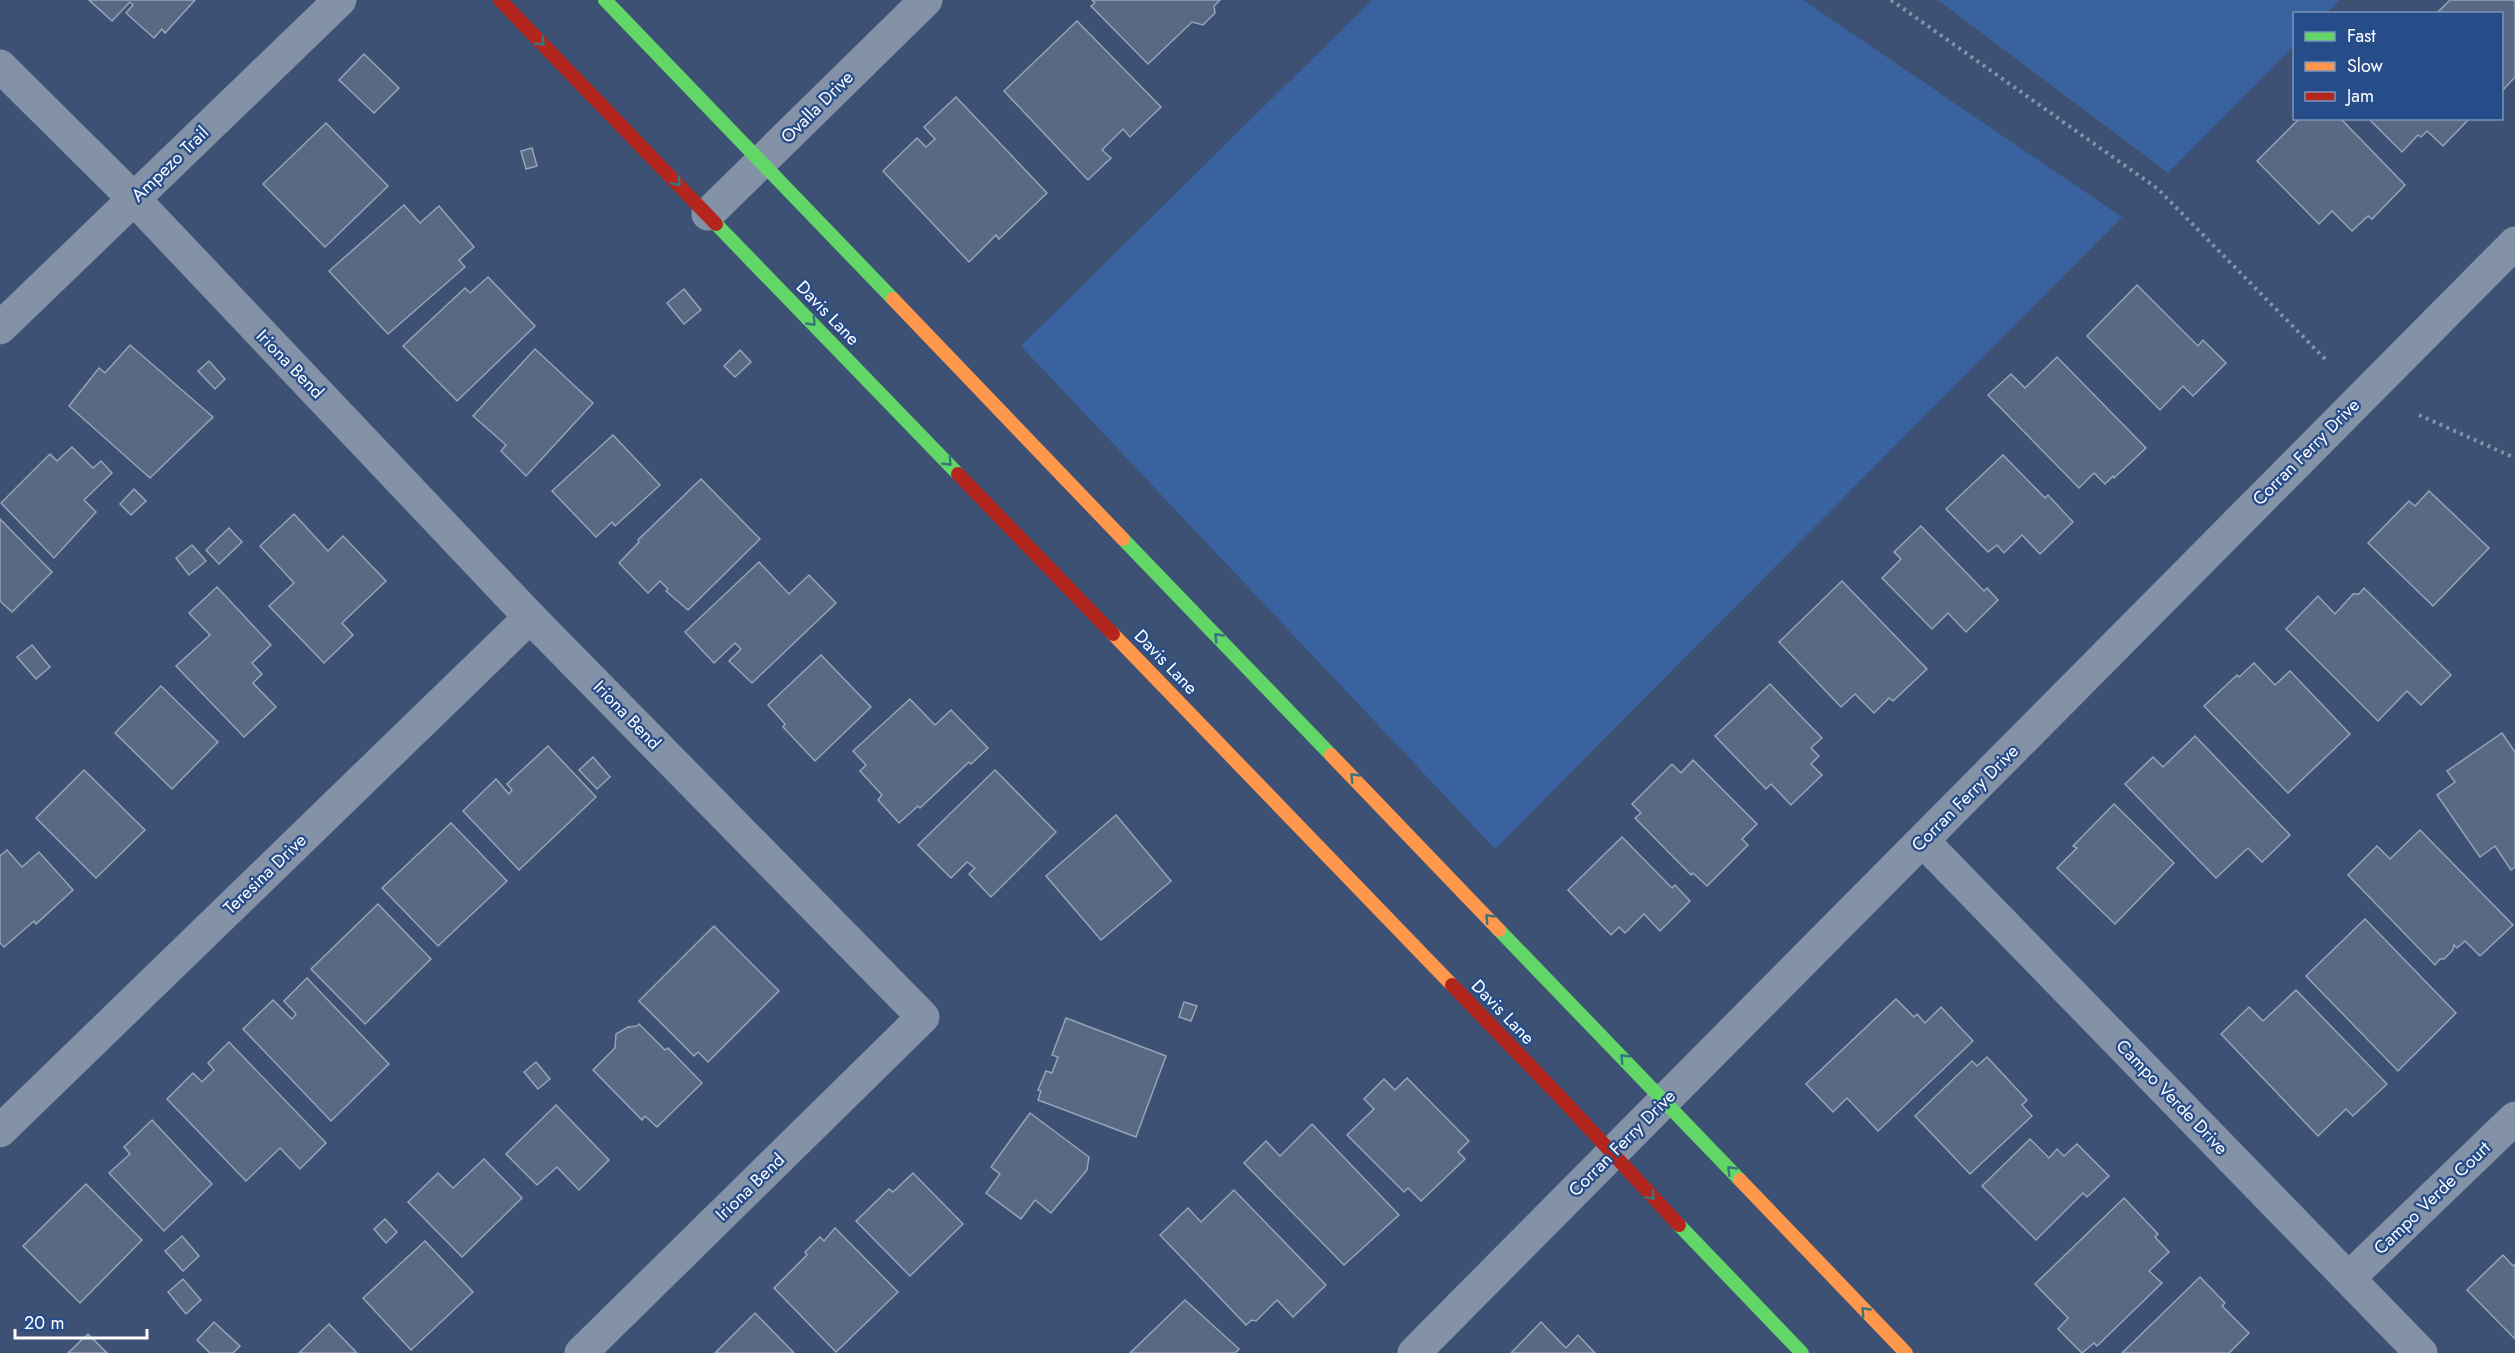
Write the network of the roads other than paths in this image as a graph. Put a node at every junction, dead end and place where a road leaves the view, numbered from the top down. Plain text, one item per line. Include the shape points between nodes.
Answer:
1 (340, 0) edge
2 (500, 0) edge
3 (605, 0) edge
4 (926, 0) edge
5 (0, 66) edge
6 (761, 162) junction
7 (134, 199) junction
8 (708, 214) junction
9 (2515, 243) edge
10 (0, 328) edge
11 (530, 616) junction
12 (1923, 841) junction
13 (1665, 1100) junction
14 (2515, 1118) edge
15 (0, 1131) edge
16 (1611, 1154) junction
17 (2349, 1278) junction
18 (581, 1353) edge
19 (1414, 1353) edge
20 (1802, 1353) edge
21 (1906, 1353) edge
22 (2421, 1353) edge

1 - 7 street, Ampezo Trail
2 -> 8 main road, Davis Lane
3 - 6 main road
4 - 6 street, Ovalla Drive
5 - 7 street, Iriona Bend
6 - 8 street, Ovalla Drive
13 -> 6 main road
7 - 10 street, Ampezo Trail
7 - 11 street, Iriona Bend
8 -> 16 main road, Davis Lane
9 - 12 street, Corran Ferry Drive
11 - 15 street, Teresina Drive
11 - 18 street, Iriona Bend via 923,1017
12 - 13 street, Corran Ferry Drive
12 - 17 street, Campo Verde Drive
13 - 16 street, Corran Ferry Drive
21 -> 13 main road
14 - 17 street, Campo Verde Court
16 - 19 street, Corran Ferry Drive
16 -> 20 main road, Davis Lane
17 - 22 street, Campo Verde Drive

